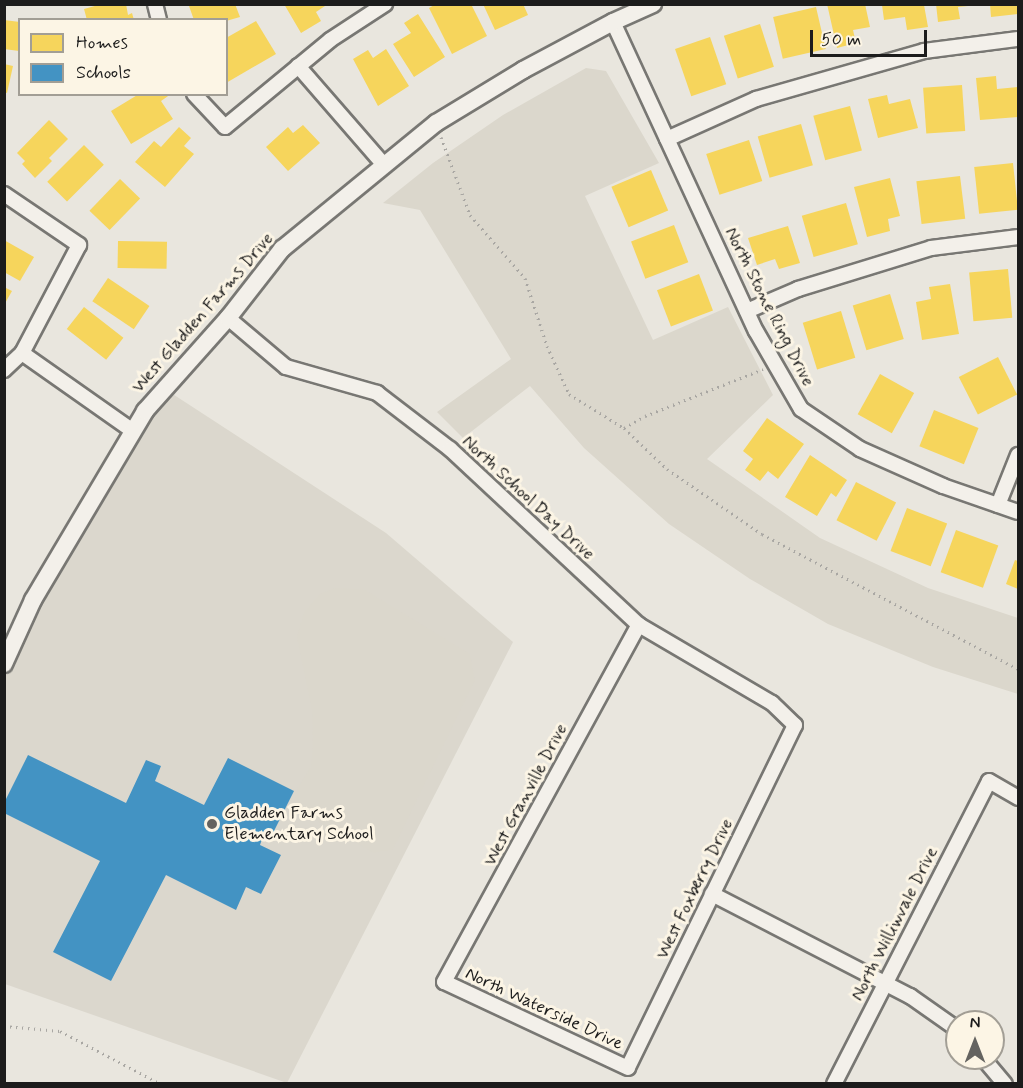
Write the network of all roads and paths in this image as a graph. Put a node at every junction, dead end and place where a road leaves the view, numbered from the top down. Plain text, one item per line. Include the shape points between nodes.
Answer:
1 (653, 4) edge
2 (376, 7) edge
3 (613, 22) junction
4 (1018, 39) edge
5 (298, 66) junction
6 (196, 96) edge
7 (436, 123) junction
8 (667, 139) junction
9 (384, 165) junction
10 (4, 194) edge
11 (1018, 237) edge
12 (747, 311) junction
13 (228, 318) junction
14 (22, 353) junction
15 (776, 365) junction
16 (4, 370) edge
17 (624, 429) junction
18 (133, 430) junction
19 (1018, 455) edge
20 (998, 505) junction
21 (1018, 512) edge
22 (639, 625) junction
23 (4, 664) edge
24 (1018, 669) edge
25 (795, 725) joint
26 (1018, 798) edge
27 (712, 894) junction
28 (444, 982) joint
29 (885, 982) junction
30 (945, 1021) edge
31 (4, 1026) edge
32 (628, 1068) joint
33 (994, 1070) edge
34 (161, 1083) edge
35 (834, 1083) edge
36 (1005, 1083) edge

1 - 3 street, West Gladden Farms Drive
2 - 5 street
3 - 7 street, West Gladden Farms Drive
3 - 8 street, North Stone Ring Drive
4 - 8 street via 924,51 756,99
5 - 6 street via 225,127
5 - 9 street
7 - 9 street, West Gladden Farms Drive
7 - 17 path via 470,215 525,278 547,346 569,394
8 - 12 street, North Stone Ring Drive
9 - 13 street, West Gladden Farms Drive via 282,249
10 - 14 street via 79,246
11 - 12 street via 931,248 798,289
12 - 15 street, North Stone Ring Drive
13 - 18 street, West Gladden Farms Drive via 145,411
13 - 22 street, North School Day Drive via 286,367 377,393 450,448
14 - 16 street
14 - 18 street
15 - 17 path
15 - 20 street, North Stone Ring Drive via 801,409 860,449
17 - 24 path via 667,469 762,534
18 - 23 street, West Gladden Farms Drive via 33,600
19 - 20 street
20 - 21 street, North Stone Ring Drive
22 - 25 street, North School Day Drive via 772,703
22 - 28 street, West Granville Drive
25 - 27 street, West Foxberry Drive
26 - 29 street, North Williwvale Drive via 989,781
27 - 29 street
27 - 32 street, West Foxberry Drive
28 - 32 street, North Waterside Drive
29 - 30 street
29 - 35 street, North Williwvale Drive
31 - 34 path via 60,1031
33 - 36 street

